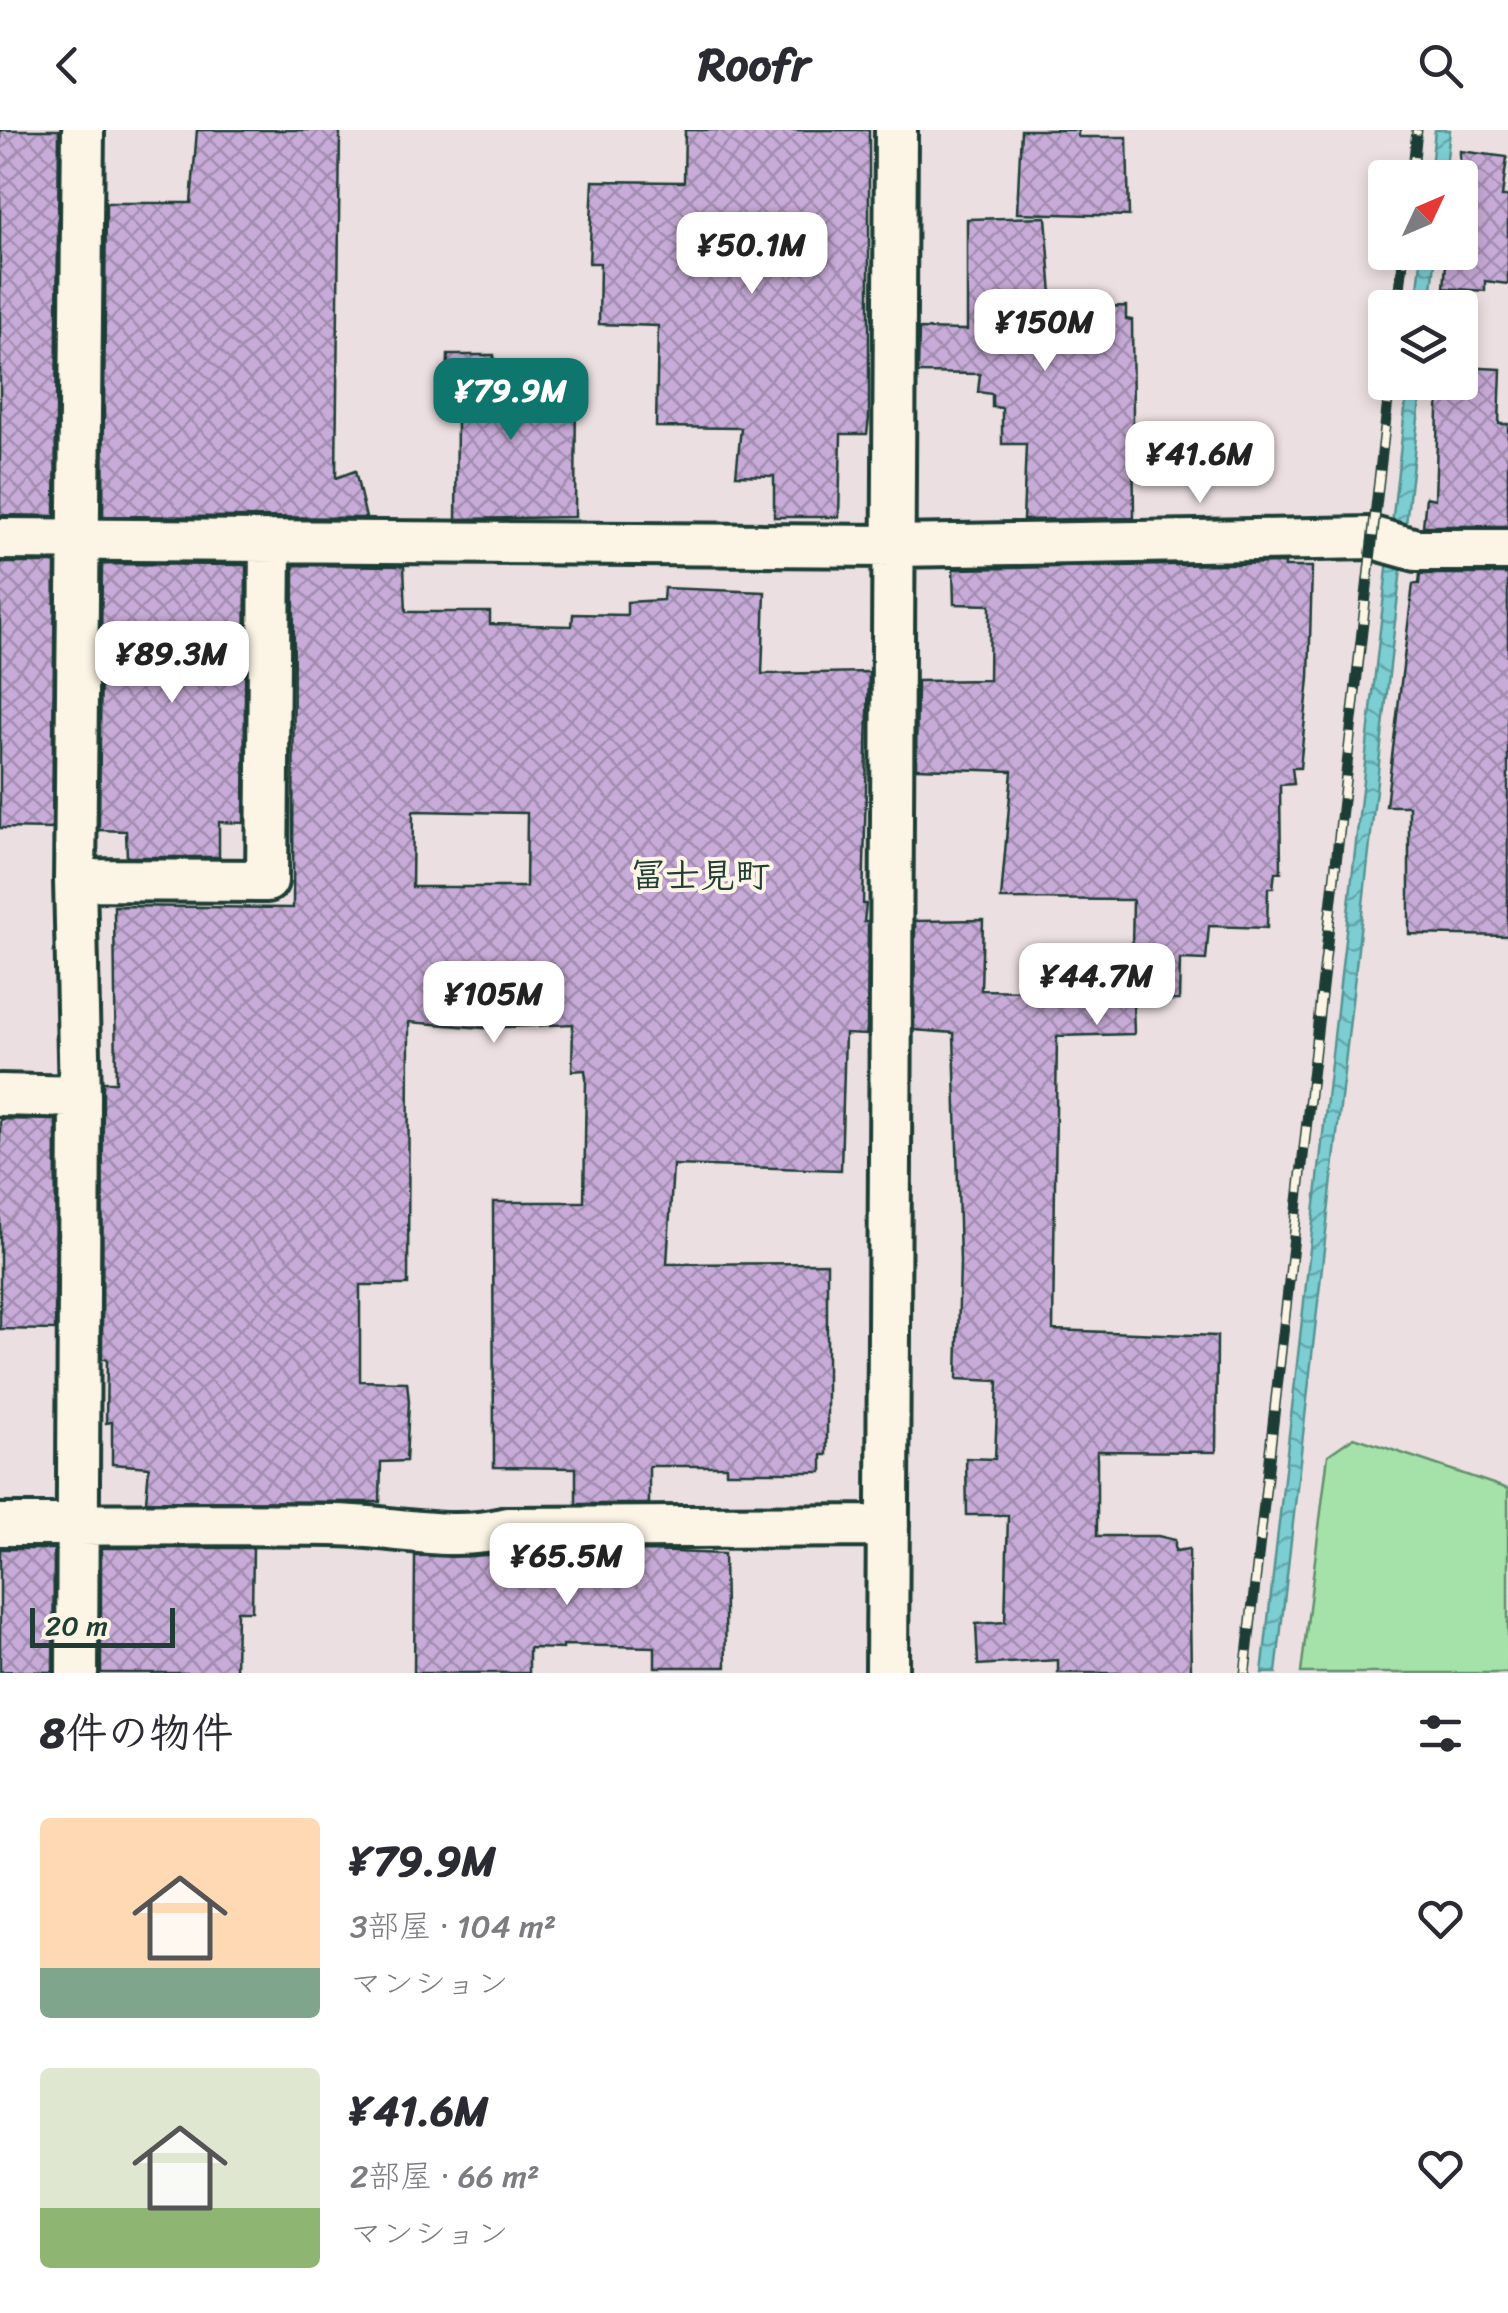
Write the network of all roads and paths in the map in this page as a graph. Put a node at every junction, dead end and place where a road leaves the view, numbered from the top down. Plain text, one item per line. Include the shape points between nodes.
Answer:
1 (83, 130) edge
2 (896, 130) edge
3 (79, 538) junction
4 (0, 539) edge
5 (270, 544) junction
6 (893, 546) junction
7 (1508, 550) edge
8 (75, 880) junction
9 (0, 1095) edge
10 (80, 1096) junction
11 (0, 1525) edge
12 (78, 1525) junction
13 (888, 1526) junction
14 (77, 1673) edge
15 (887, 1673) edge

1 - 3 street
2 - 6 street
3 - 4 street
3 - 5 street
3 - 8 street
5 - 6 street
5 - 8 street via 267,881
6 - 7 street via 1372,538 1416,550
6 - 13 street
8 - 10 street
9 - 10 street
10 - 12 street
11 - 12 street
12 - 13 street via 334,1525 422,1534
12 - 14 street
13 - 15 street

